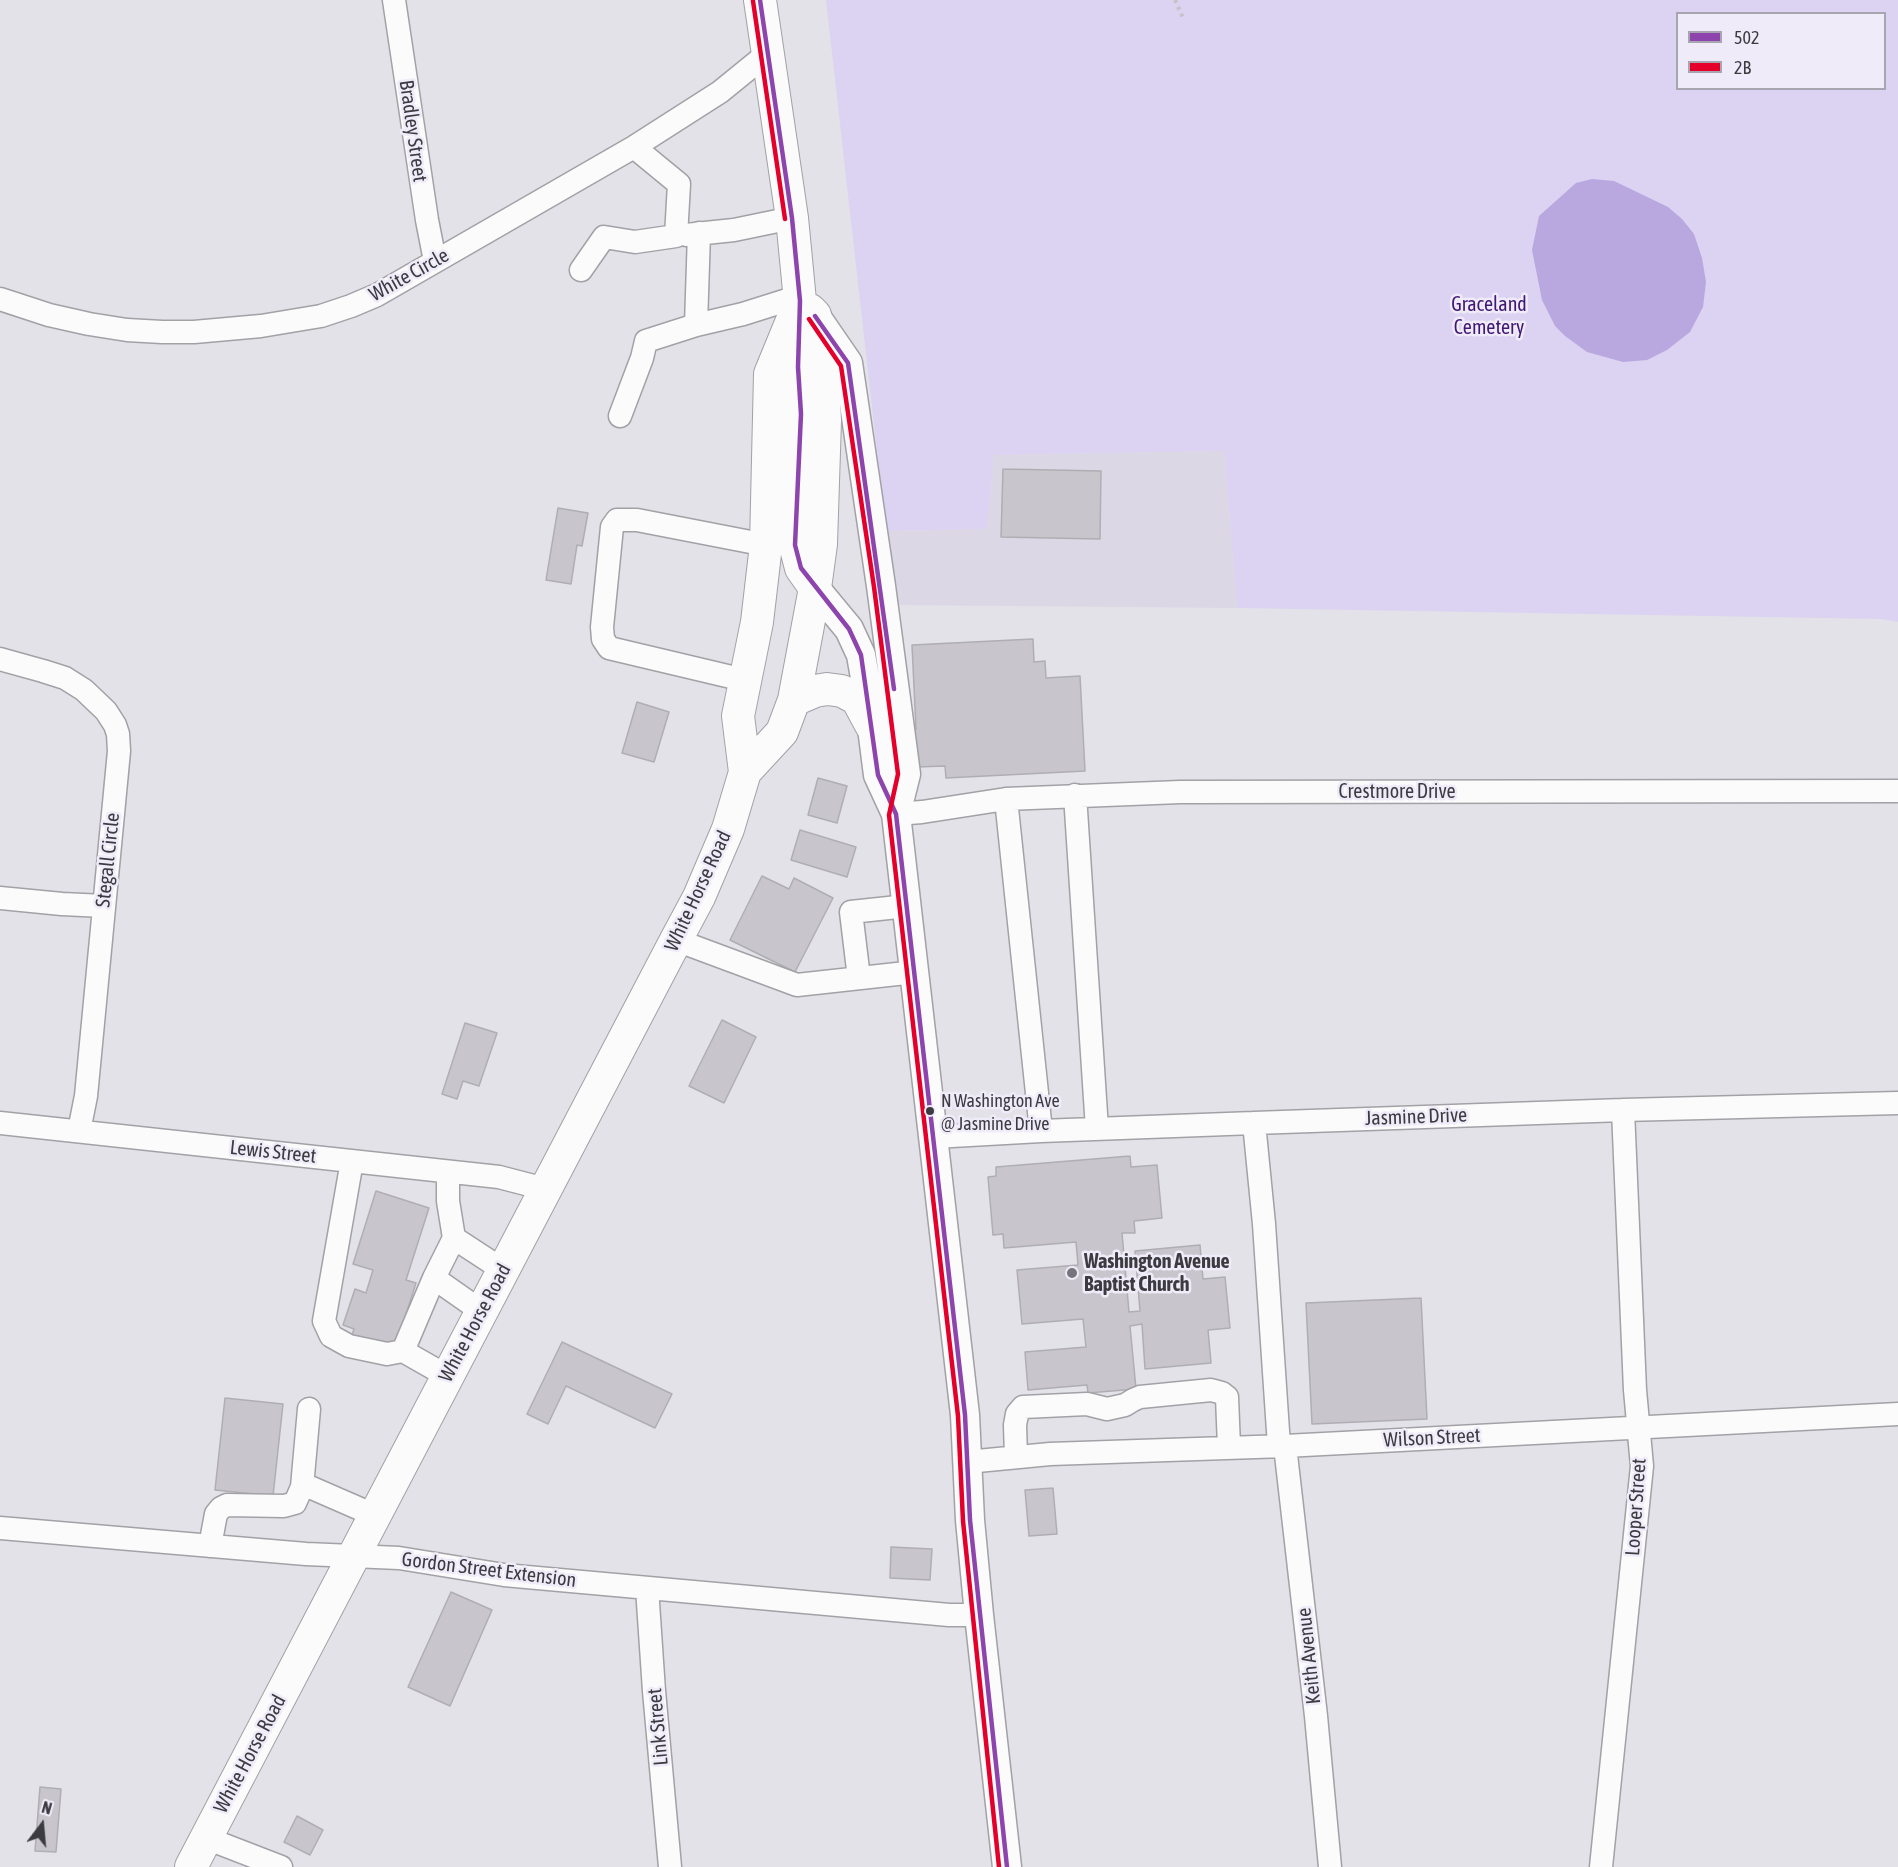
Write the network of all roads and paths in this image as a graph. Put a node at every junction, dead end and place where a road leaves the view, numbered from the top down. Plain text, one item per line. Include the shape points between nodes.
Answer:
1 (394, 0) edge
2 (760, 0) edge
3 (1175, 0) edge
4 (1183, 18) dead end
5 (768, 53) junction
6 (634, 147) junction
7 (792, 218) junction
8 (699, 233) junction
9 (676, 236) junction
10 (435, 261) junction
11 (582, 270) dead end
12 (0, 299) edge
13 (805, 304) junction
14 (696, 325) junction
15 (620, 416) dead end
16 (766, 545) junction
17 (815, 588) junction
18 (0, 659) edge
19 (744, 680) junction
20 (794, 700) junction
21 (871, 725) junction
22 (745, 772) junction
23 (1898, 791) edge
24 (1075, 795) junction
25 (1006, 799) junction
26 (896, 814) junction
27 (0, 898) edge
28 (104, 906) junction
29 (907, 906) junction
30 (675, 940) junction
31 (915, 972) junction
32 (859, 978) junction
33 (1898, 1103) edge
34 (1623, 1110) junction
35 (0, 1123) edge
36 (1254, 1123) junction
37 (1097, 1129) junction
38 (80, 1131) junction
39 (1041, 1131) junction
40 (934, 1137) junction
41 (352, 1161) junction
42 (448, 1172) junction
43 (545, 1189) junction
44 (454, 1238) junction
45 (503, 1270) junction
46 (434, 1278) junction
47 (481, 1311) junction
48 (403, 1351) junction
49 (447, 1376) junction
50 (309, 1409) dead end
51 (1898, 1414) edge
52 (1638, 1427) junction
53 (1282, 1446) junction
54 (1229, 1448) junction
55 (1016, 1458) junction
56 (967, 1462) junction
57 (302, 1487) junction
58 (374, 1515) junction
59 (0, 1528) edge
60 (210, 1546) junction
61 (354, 1556) junction
62 (647, 1588) junction
63 (979, 1615) junction
64 (206, 1838) junction
65 (191, 1867) edge
66 (281, 1867) edge
67 (670, 1867) edge
68 (1007, 1867) edge
69 (1330, 1867) edge
70 (1601, 1867) edge

1 - 10 street, Bradley Street
2 - 5 highway, White Horse Road
3 - 4 path
5 - 6 street, White Circle via 720,92
5 - 7 highway, White Horse Road
6 - 9 street via 679,184
6 - 10 street, White Circle
7 - 8 street
7 - 13 highway, White Horse Road
8 - 9 street
8 - 14 street
9 - 11 street via 634,243 604,237
10 - 12 street, White Circle via 377,295 321,316 205,331 127,330 49,315
13 - 14 street
13 - 16 highway, White Horse Road via 770,374
13 - 17 highway via 798,367 801,414 795,545 801,568
13 - 26 main road via 848,363 906,774
14 - 15 street via 646,341
16 - 19 highway, White Horse Road via 757,622
16 - 19 street via 636,520 617,520 612,527 602,627 609,648
17 - 20 highway, White Horse Road
17 - 21 main road via 849,629 861,655
18 - 28 street, Stegall Circle via 65,678 84,690 115,725 119,751
19 - 22 highway, White Horse Road via 738,716
20 - 21 highway via 814,691 843,691 857,699
20 - 22 highway, White Horse Road via 782,732
21 - 26 main road via 878,775
22 - 30 highway, White Horse Road via 728,829 699,897
23 - 24 street, Crestmore Drive
24 - 25 street, Crestmore Drive
24 - 37 street
25 - 26 street, Crestmore Drive
25 - 39 street
26 - 29 main road
27 - 28 street
28 - 38 street, Stegall Circle
29 - 31 main road
29 - 32 street via 851,912
30 - 32 street via 797,985
30 - 43 highway, White Horse Road
31 - 32 street
31 - 40 main road
33 - 34 street, Jasmine Drive
34 - 36 street, Jasmine Drive
34 - 52 street, Looper Street
35 - 38 street, Lewis Street
36 - 37 street, Jasmine Drive
36 - 53 street, Keith Avenue
37 - 39 street, Jasmine Drive
38 - 41 street, Lewis Street
39 - 40 street, Jasmine Drive
40 - 56 main road
41 - 42 street, Lewis Street
41 - 48 street via 324,1321 331,1336 349,1346 387,1354
42 - 43 street, Lewis Street via 499,1177
42 - 44 street
43 - 45 highway, White Horse Road
44 - 45 street
44 - 46 street
45 - 47 highway, White Horse Road
46 - 47 street
46 - 48 street
47 - 49 highway, White Horse Road
48 - 49 street
49 - 58 highway, White Horse Road
50 - 57 street
51 - 52 street, Wilson Street
52 - 53 street, Wilson Street
52 - 70 street, Looper Street via 1642,1466
53 - 54 street, Wilson Street
53 - 69 street, Keith Avenue via 1316,1716
54 - 55 street, Wilson Street
54 - 55 street via 1227,1397 1211,1390 1140,1397 1107,1409 1087,1404 1023,1407 1015,1425
55 - 56 street, Wilson Street
56 - 63 main road
57 - 58 street
57 - 60 street via 295,1503 284,1506 221,1508 216,1514
58 - 61 highway, White Horse Road
59 - 60 street, Gordon Street Extension
60 - 61 street, Gordon Street Extension
61 - 62 street, Gordon Street Extension
61 - 64 highway, White Horse Road
62 - 63 street, Gordon Street Extension
62 - 67 street, Link Street
63 - 68 main road
64 - 65 highway, White Horse Road
64 - 66 street

